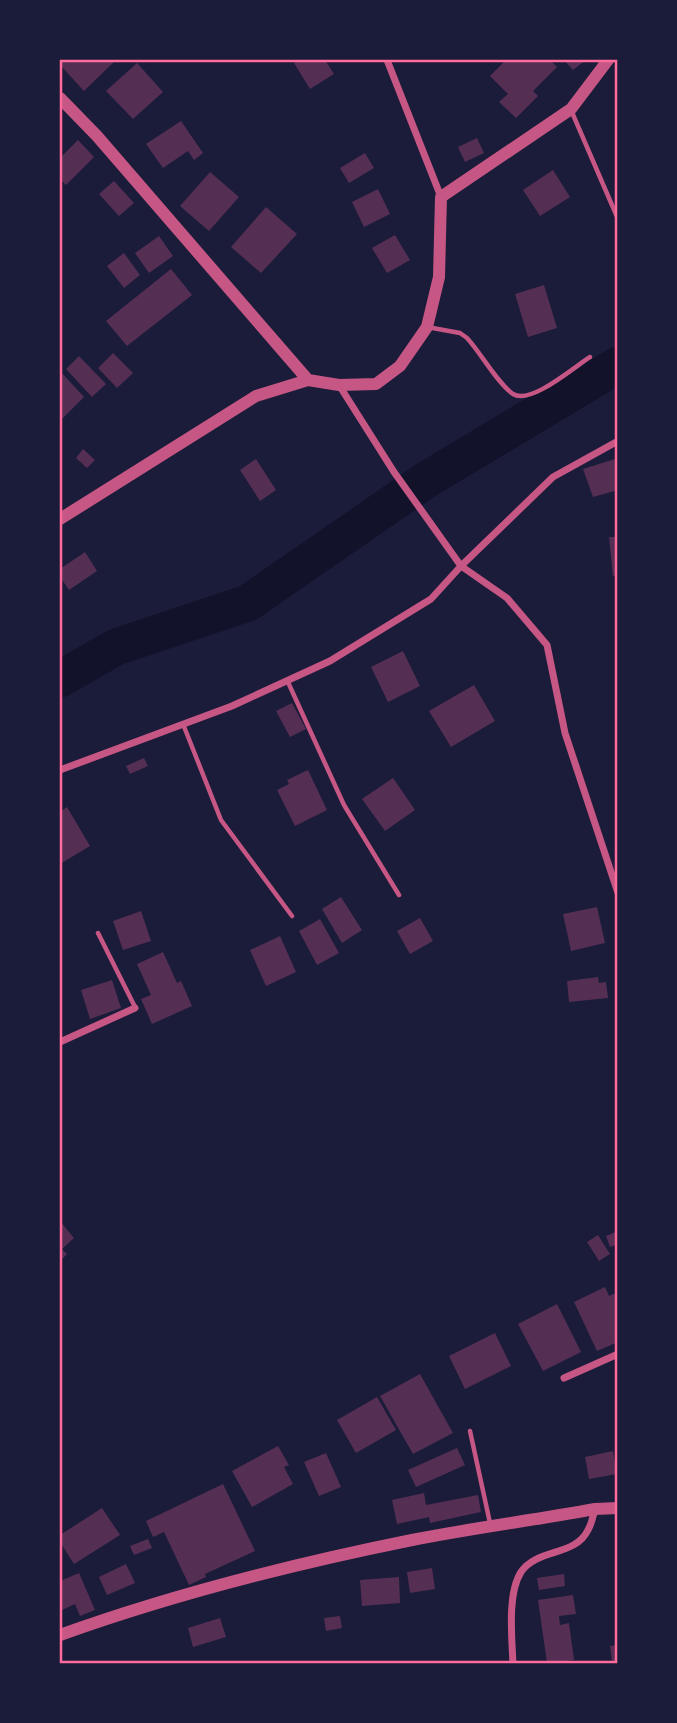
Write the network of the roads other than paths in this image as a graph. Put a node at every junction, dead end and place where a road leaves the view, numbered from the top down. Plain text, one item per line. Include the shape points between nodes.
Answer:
1 (387, 60) edge
2 (608, 60) edge
3 (60, 98) edge
4 (571, 109) junction
5 (441, 197) junction
6 (618, 219) edge
7 (426, 327) junction
8 (590, 357) dead end
9 (308, 380) junction
10 (339, 385) junction
11 (618, 441) edge
12 (60, 519) edge
13 (461, 566) junction
14 (287, 680) junction
15 (183, 724) junction
16 (60, 770) edge
17 (618, 892) edge
18 (399, 895) dead end
19 (292, 916) dead end
20 (98, 933) dead end
21 (135, 1008) joint
22 (60, 1042) edge
23 (618, 1354) edge
24 (564, 1378) dead end
25 (470, 1431) dead end
26 (618, 1508) edge
27 (595, 1509) junction
28 (491, 1528) junction
29 (60, 1635) edge
30 (513, 1664) edge

1 - 5 street
2 - 4 street
3 - 9 street
4 - 5 street
4 - 6 lane
5 - 7 street via 439,278
7 - 8 lane via 467,338 503,384 521,397 537,393
7 - 10 street via 400,366 376,383
9 - 10 street
9 - 12 street via 256,396
10 - 13 street
11 - 13 street via 553,477
13 - 14 street via 431,599 330,661
13 - 17 street via 507,598 547,645 565,733
14 - 15 street
14 - 18 lane via 344,805
15 - 16 street
15 - 19 lane via 221,820
20 - 21 lane
21 - 22 street
23 - 24 street
25 - 28 lane
26 - 27 street
27 - 28 street
27 - 30 street via 580,1541 536,1559 522,1570 515,1586
28 - 29 street via 415,1539 244,1578

